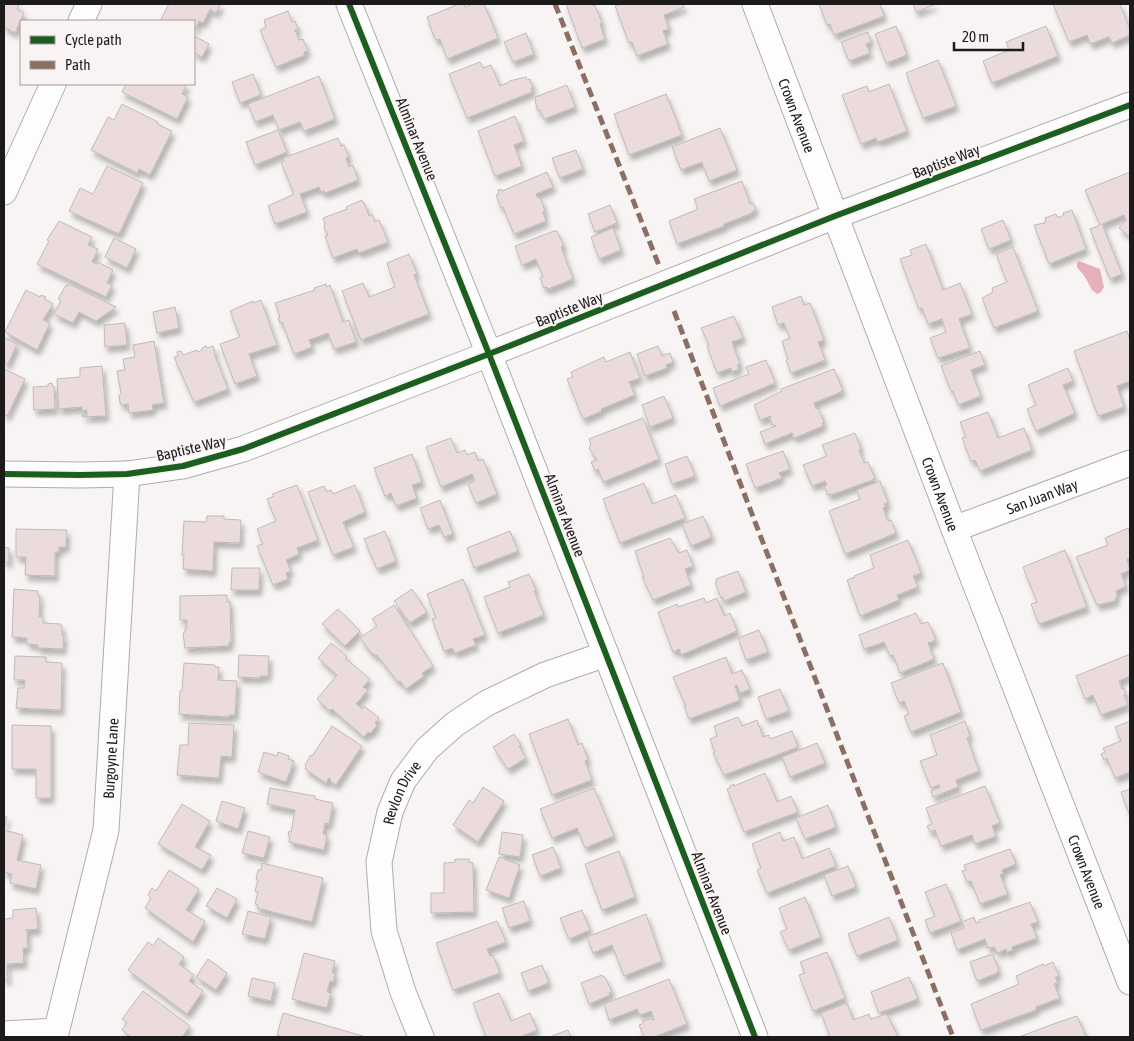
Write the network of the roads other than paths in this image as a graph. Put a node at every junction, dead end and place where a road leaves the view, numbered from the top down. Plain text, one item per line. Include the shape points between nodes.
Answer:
1 (89, 4) edge
2 (349, 4) edge
3 (755, 4) edge
4 (81, 20) edge
5 (53, 85) edge
6 (1130, 105) edge
7 (4, 192) edge
8 (835, 216) junction
9 (489, 354) junction
10 (1130, 463) edge
11 (4, 474) edge
12 (127, 474) junction
13 (954, 529) junction
14 (606, 654) junction
15 (1130, 982) edge
16 (4, 1034) edge
17 (55, 1034) edge
18 (421, 1037) edge
19 (756, 1037) edge

1 - 4 street
2 - 9 street, Alminar Avenue
3 - 8 street, Crown Avenue
5 - 7 street
6 - 8 street, Baptiste Way
8 - 9 street, Baptiste Way
8 - 13 street, Crown Avenue
9 - 12 street, Baptiste Way via 243,449 183,466
9 - 14 street, Alminar Avenue
10 - 13 street, San Juan Way
11 - 12 street, Baptiste Way
12 - 17 street, Burgoyne Lane via 106,830
13 - 15 street, Crown Avenue
14 - 18 street, Revlon Drive via 545,675 487,703 455,724 427,749 403,781 390,812 379,862 384,931
14 - 19 street, Alminar Avenue
16 - 17 street

